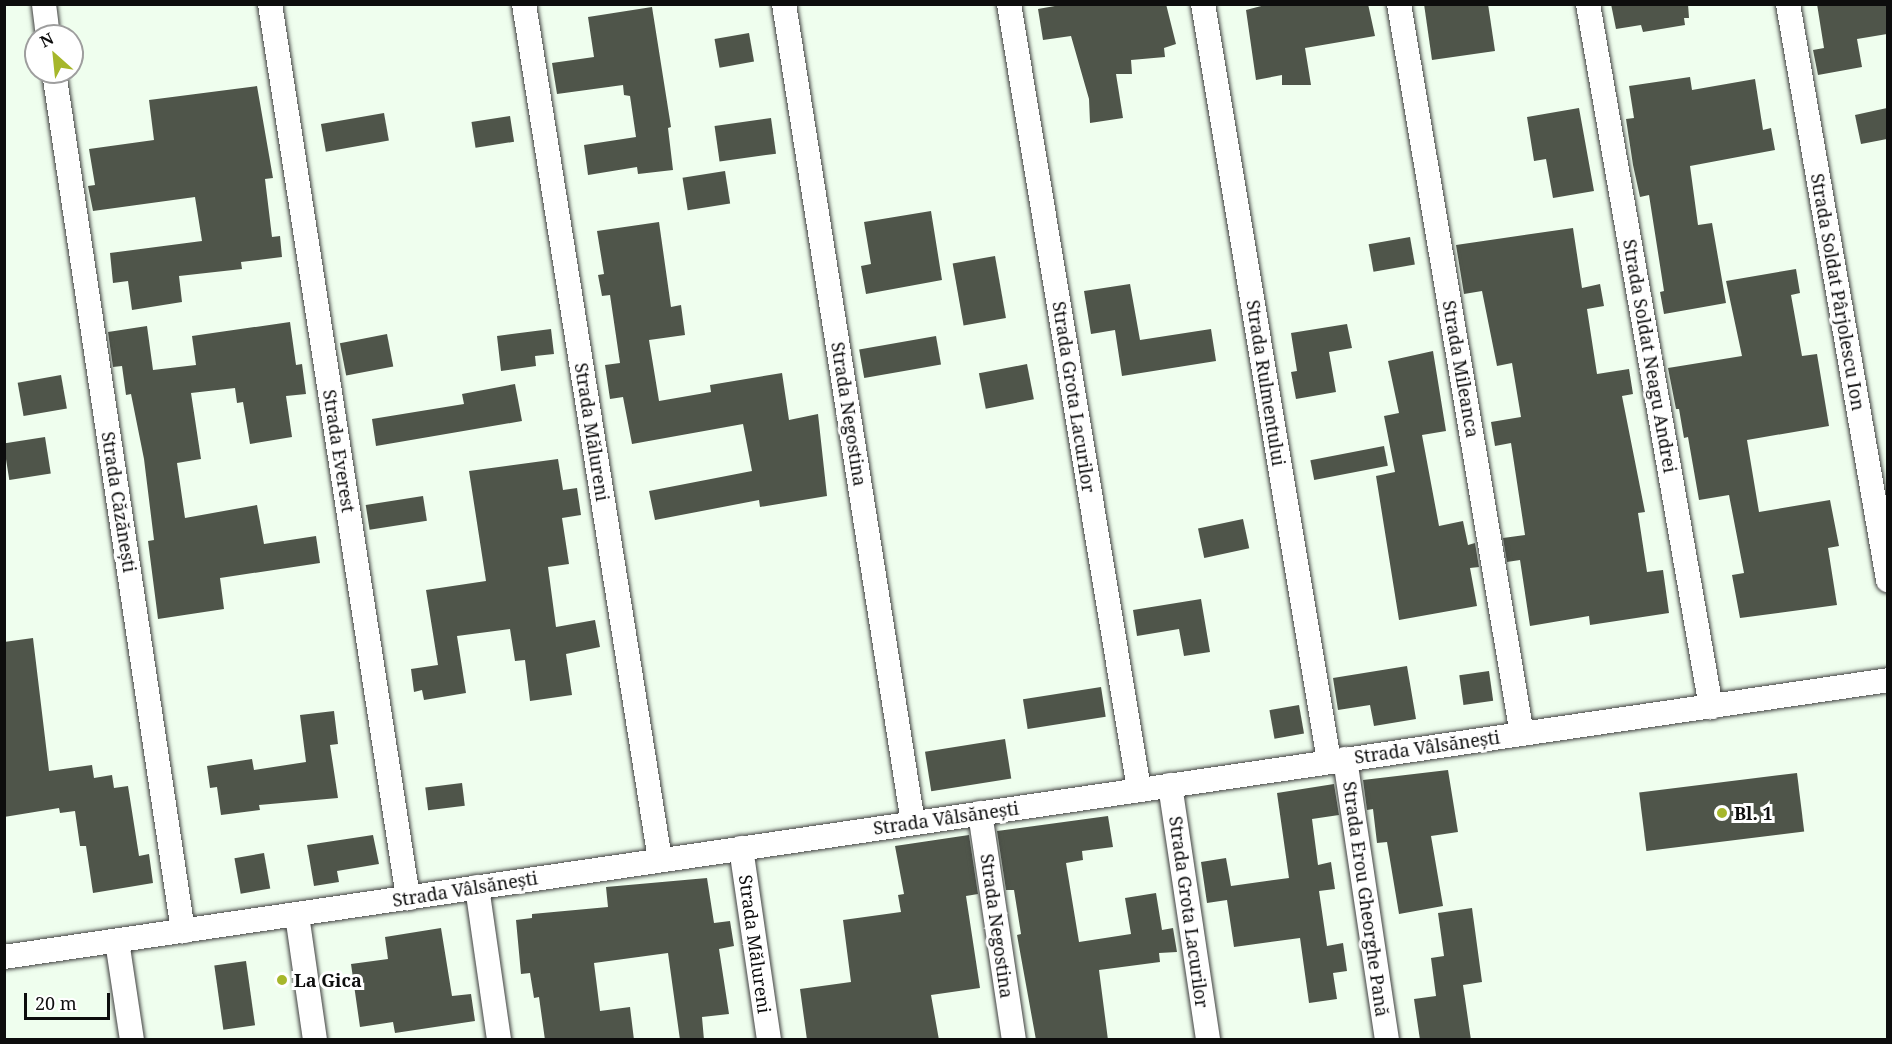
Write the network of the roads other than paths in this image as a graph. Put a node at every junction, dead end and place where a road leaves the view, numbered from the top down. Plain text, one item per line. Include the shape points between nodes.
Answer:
1 (44, 4) edge
2 (270, 4) edge
3 (524, 4) edge
4 (784, 4) edge
5 (1009, 4) edge
6 (1203, 4) edge
7 (1399, 4) edge
8 (1588, 4) edge
9 (1788, 4) edge
10 (46, 24) edge
11 (56, 84) edge
12 (1887, 580) edge
13 (1887, 680) edge
14 (1711, 707) junction
15 (1522, 734) junction
16 (1337, 760) junction
17 (1170, 785) junction
18 (1139, 789) junction
19 (980, 813) junction
20 (913, 823) junction
21 (741, 848) junction
22 (660, 860) junction
23 (477, 887) junction
24 (408, 898) junction
25 (297, 915) junction
26 (183, 931) junction
27 (117, 941) junction
28 (4, 957) edge
29 (132, 1040) edge
30 (315, 1040) edge
31 (499, 1040) edge
32 (769, 1040) edge
33 (1014, 1040) edge
34 (1208, 1040) edge
35 (1387, 1040) edge

1 - 10 street
2 - 24 street, Strada Everest
3 - 22 street, Strada Mălureni
4 - 20 street, Strada Negostina
5 - 18 street, Strada Grota Lacurilor
6 - 16 street, Strada Rulmentului
7 - 15 street, Strada Mileanca
8 - 14 street, Strada Soldat Neagu Andrei
9 - 12 street, Strada Soldat Pârjolescu Ion
11 - 26 street, Strada Căzănești
13 - 14 street, Strada Vâlsănești
14 - 15 street, Strada Vâlsănești
15 - 16 street, Strada Vâlsănești
16 - 17 street, Strada Vâlsănești
16 - 35 street, Strada Erou Gheorghe Pană
17 - 18 street, Strada Vâlsănești
17 - 34 street, Strada Grota Lacurilor
18 - 19 street, Strada Vâlsănești
19 - 20 street, Strada Vâlsănești
19 - 33 street, Strada Negostina
20 - 21 street, Strada Vâlsănești
21 - 22 street, Strada Vâlsănești
21 - 32 street, Strada Mălureni
22 - 23 street, Strada Vâlsănești
23 - 24 street, Strada Vâlsănești
23 - 31 street
24 - 25 street, Strada Vâlsănești
25 - 26 street, Strada Vâlsănești
25 - 30 street
26 - 27 street, Strada Vâlsănești
27 - 28 street, Strada Vâlsănești
27 - 29 street

